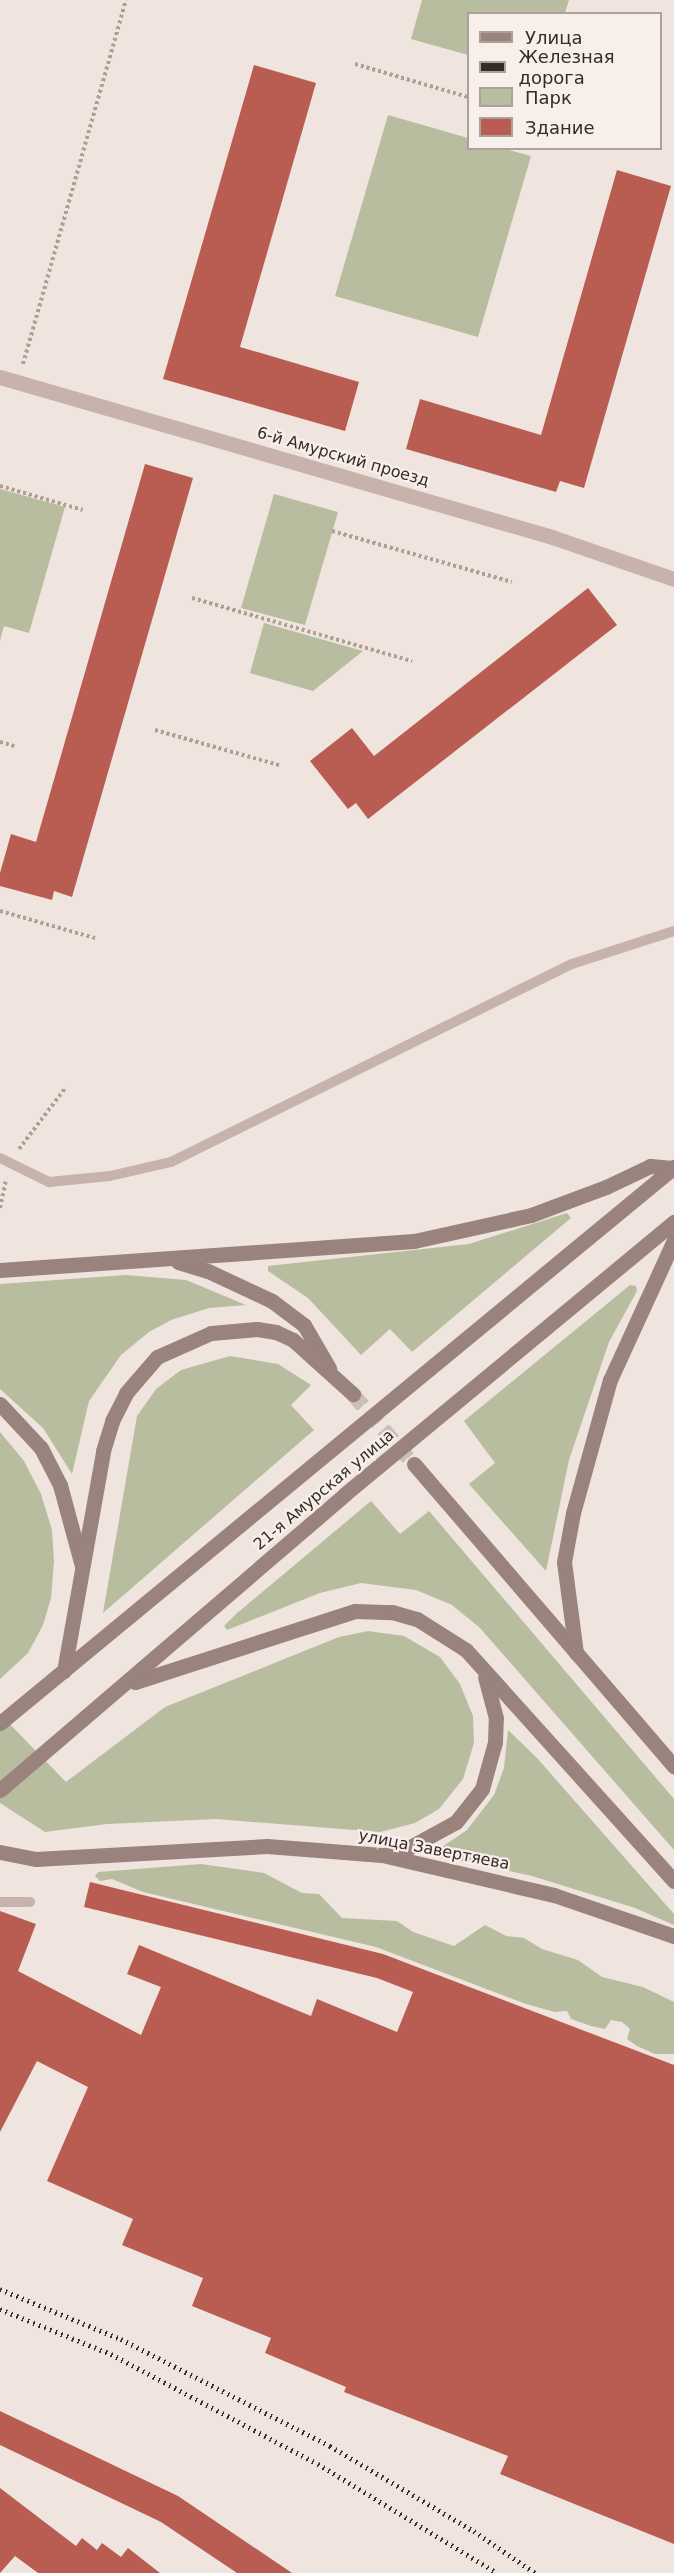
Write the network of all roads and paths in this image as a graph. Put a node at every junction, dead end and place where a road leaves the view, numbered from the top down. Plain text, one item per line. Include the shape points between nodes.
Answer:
1 (126, 0) edge
2 (355, 64) dead end
3 (467, 97) edge
4 (0, 377) edge
5 (18, 382) junction
6 (0, 486) edge
7 (83, 510) dead end
8 (332, 531) dead end
9 (674, 579) edge
10 (512, 582) dead end
11 (192, 598) dead end
12 (412, 661) dead end
13 (154, 730) dead end
14 (0, 742) edge
15 (14, 746) dead end
16 (279, 765) dead end
17 (0, 911) edge
18 (674, 931) edge
19 (95, 938) dead end
20 (66, 1088) dead end
21 (5, 1160) edge
22 (674, 1167) edge
23 (674, 1222) edge
24 (674, 1240) edge
25 (166, 1259) junction
26 (0, 1270) edge
27 (330, 1370) junction
28 (353, 1394) tunnel mouth
29 (0, 1404) edge
30 (414, 1464) tunnel mouth
31 (84, 1573) junction
32 (576, 1653) junction
33 (482, 1669) junction
34 (64, 1671) junction
35 (126, 1685) junction
36 (1, 1723) edge
37 (674, 1766) edge
38 (0, 1790) edge
39 (0, 1852) edge
40 (382, 1855) junction
41 (674, 1881) edge
42 (0, 1902) edge
43 (30, 1902) dead end
44 (674, 1936) edge

1 - 5 path
2 - 3 path
4 - 5 street, 6-й Амурский проезд
5 - 9 street, 6-й Амурский проезд via 552,537
6 - 7 path
8 - 10 path
11 - 12 path
13 - 16 path
14 - 15 path
17 - 19 path
18 - 21 lane via 572,964 171,1162 110,1176 49,1182
20 - 21 path
22 - 25 main road via 650,1166 531,1215 450,1235 379,1245
22 - 34 main road, 21-я Амурская улица
23 - 35 main road, 21-я Амурская улица via 345,1494
24 - 32 main road via 610,1380 573,1513 564,1562
25 - 26 main road
25 - 27 main road via 208,1271 272,1301 304,1325
27 - 28 main road
27 - 31 main road via 293,1340 257,1329 212,1333 157,1357 126,1393 112,1421 103,1451
29 - 31 main road via 41,1448 60,1485
30 - 32 main road
31 - 34 main road
32 - 37 main road
33 - 35 main road via 449,1636 417,1618 392,1612 355,1611
33 - 40 main road via 496,1718 490,1768 482,1789 456,1822 410,1847
33 - 41 main road
34 - 36 main road, 21-я Амурская улица
35 - 38 main road, 21-я Амурская улица
39 - 40 main road, улица Завертяева via 36,1859 267,1846
40 - 44 main road, улица Завертяева via 554,1894
42 - 43 lane

